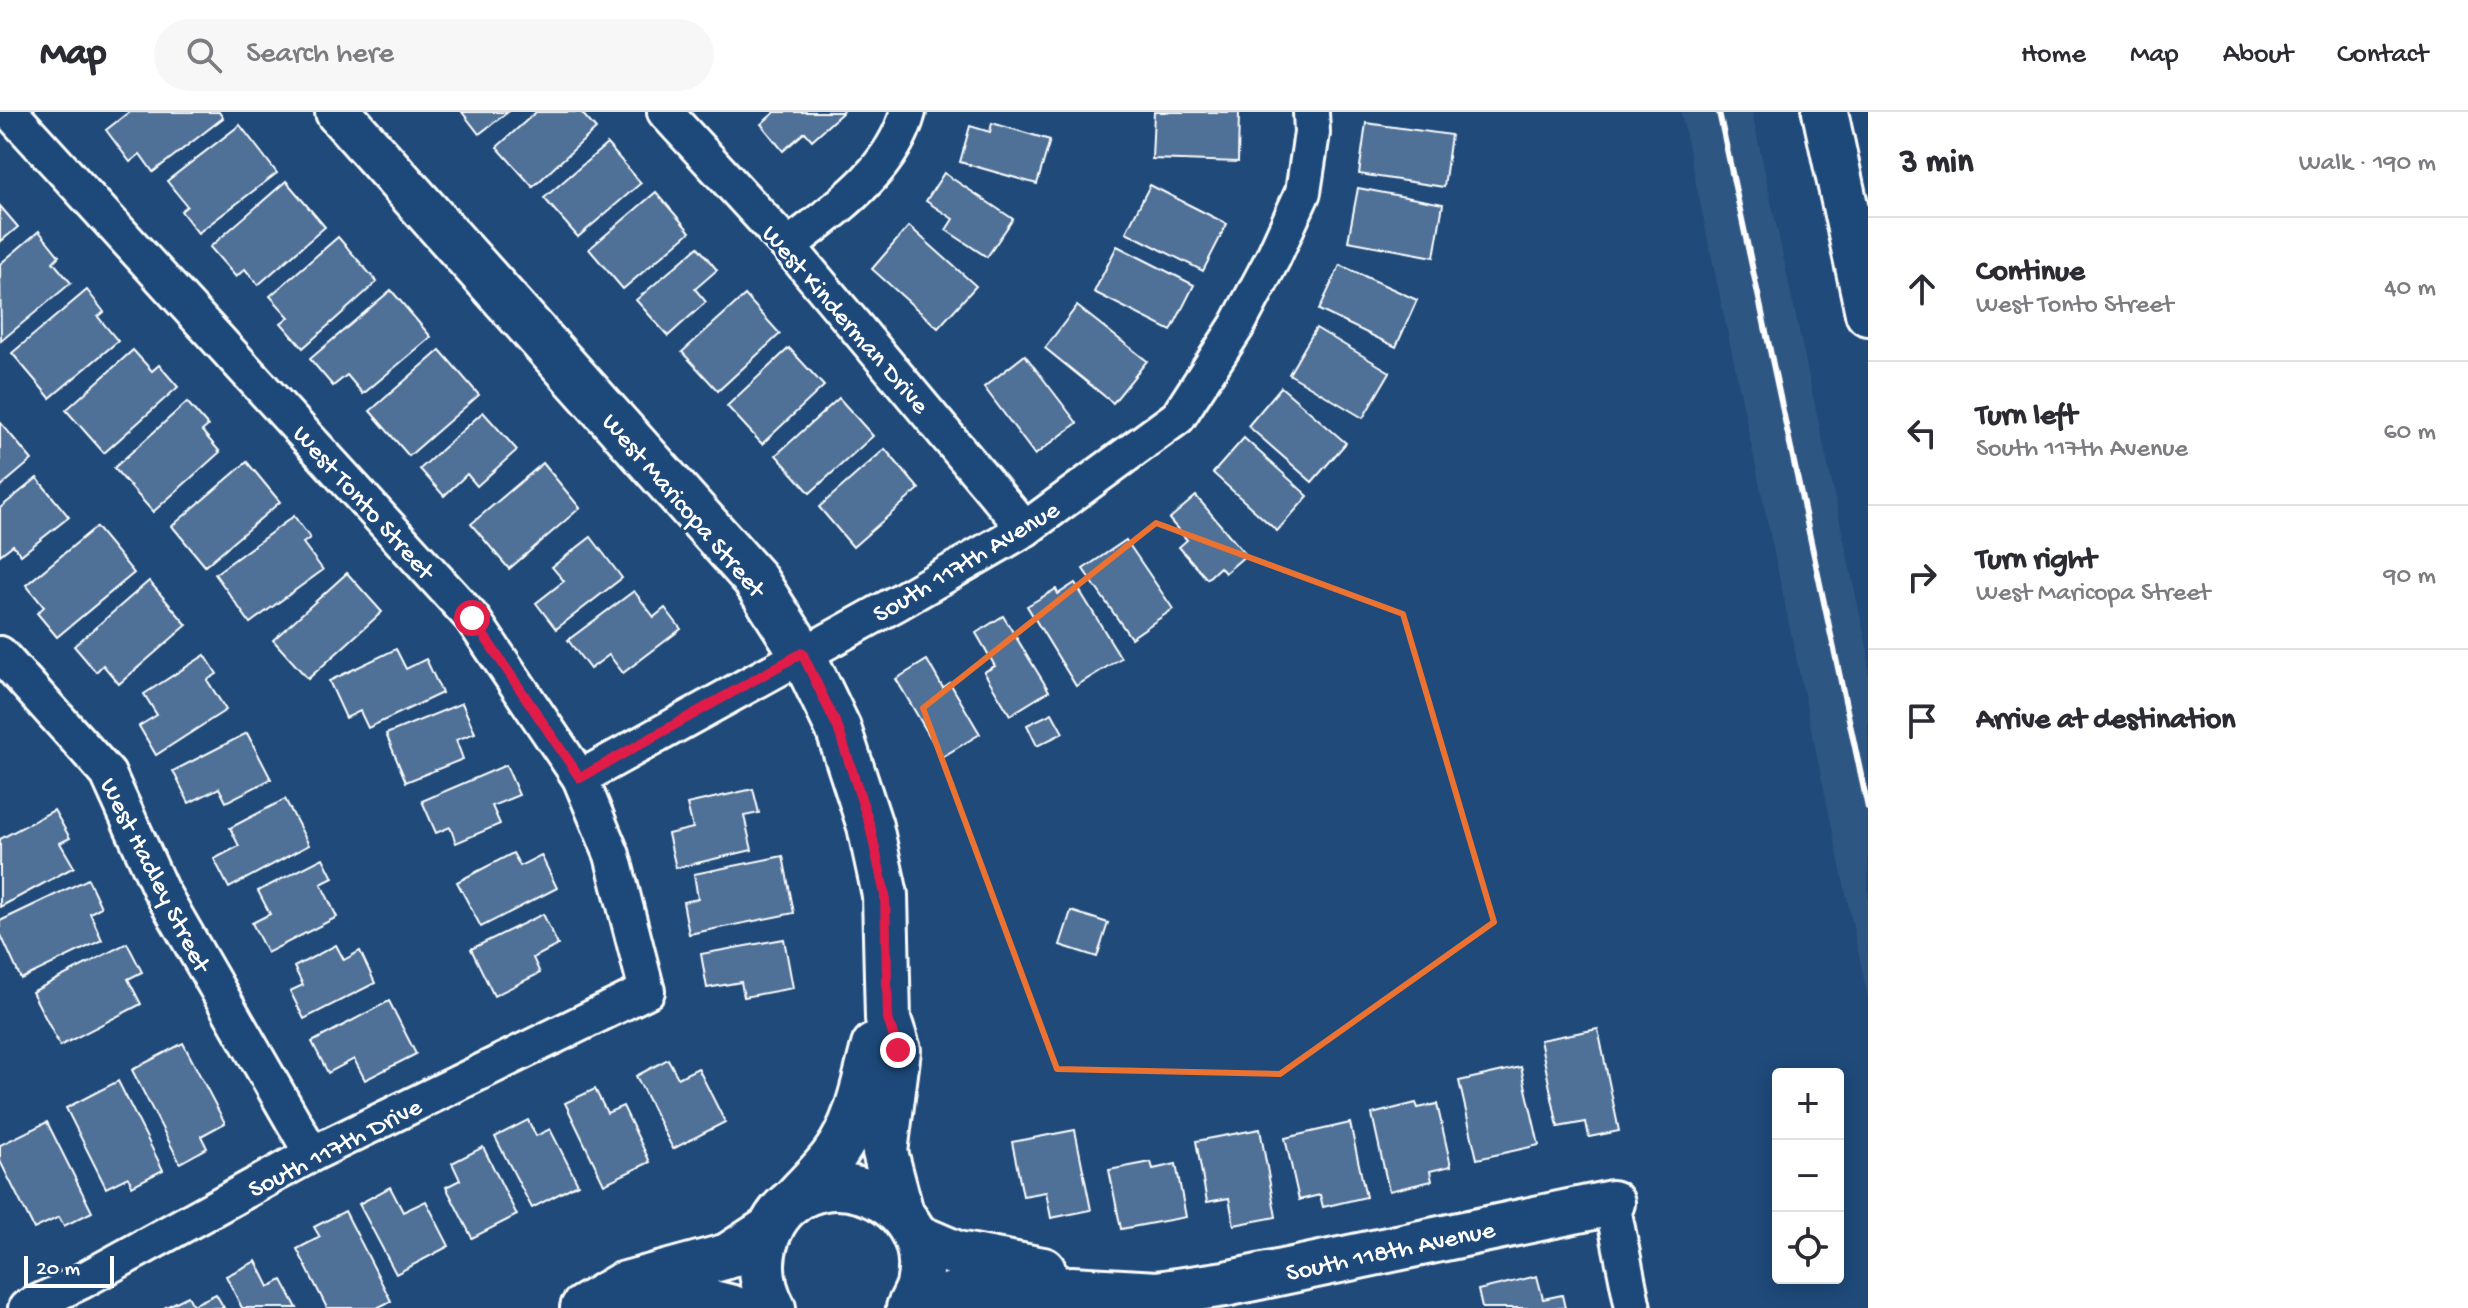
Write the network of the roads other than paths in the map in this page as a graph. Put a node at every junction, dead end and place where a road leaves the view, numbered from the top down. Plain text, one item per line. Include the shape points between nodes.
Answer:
1 (10, 112) edge
2 (338, 112) edge
3 (665, 112) edge
4 (908, 112) edge
5 (1311, 112) edge
6 (1825, 112) edge
7 (788, 246) junction
8 (1868, 313) edge
9 (1025, 529) junction
10 (802, 653) junction
11 (0, 654) edge
12 (580, 778) junction
13 (647, 991) joint
14 (888, 1019) junction
15 (312, 1154) junction
16 (1612, 1203) joint
17 (780, 1216) junction
18 (908, 1224) junction
19 (1071, 1289) junction
20 (1228, 1296) edge
21 (26, 1308) edge
22 (583, 1308) edge
23 (605, 1308) edge
24 (733, 1308) edge
25 (773, 1308) edge
26 (911, 1308) edge
27 (1633, 1308) edge

1 - 12 street, West Tonto Street via 472,618
2 - 10 street, West Maricopa Street via 754,578
3 - 7 street, West Kinderman Drive
4 - 7 street via 883,162
5 - 9 street, South 117th Avenue via 1303,192 1237,326 1178,417
6 - 8 street
7 - 9 street, West Kinderman Drive
9 - 10 street, South 117th Avenue
10 - 12 street, South 117th Avenue
10 - 14 street, West Maricopa Street via 838,728 870,826 885,895
11 - 15 street, West Hadley Street via 108,774 160,889
12 - 13 street, West Tonto Street via 612,855
13 - 15 street, South 117th Drive
14 - 17 street, West Maricopa Street via 848,1131 835,1154
14 - 18 street, West Maricopa Street via 898,1050 885,1152
15 - 21 street, South 117th Drive
16 - 20 street, South 118th Avenue
16 - 27 street
17 - 18 street, South 118th Avenue via 811,1192 859,1188 881,1198
17 - 22 street via 728,1256 622,1285
17 - 25 street via 763,1249 761,1272
18 - 19 street, South 118th Avenue via 957,1254 1047,1271
18 - 26 street, West Maricopa Street via 921,1261
19 - 20 street, South 118th Avenue
19 - 26 street, South 118th Avenue via 972,1292
23 - 24 street

